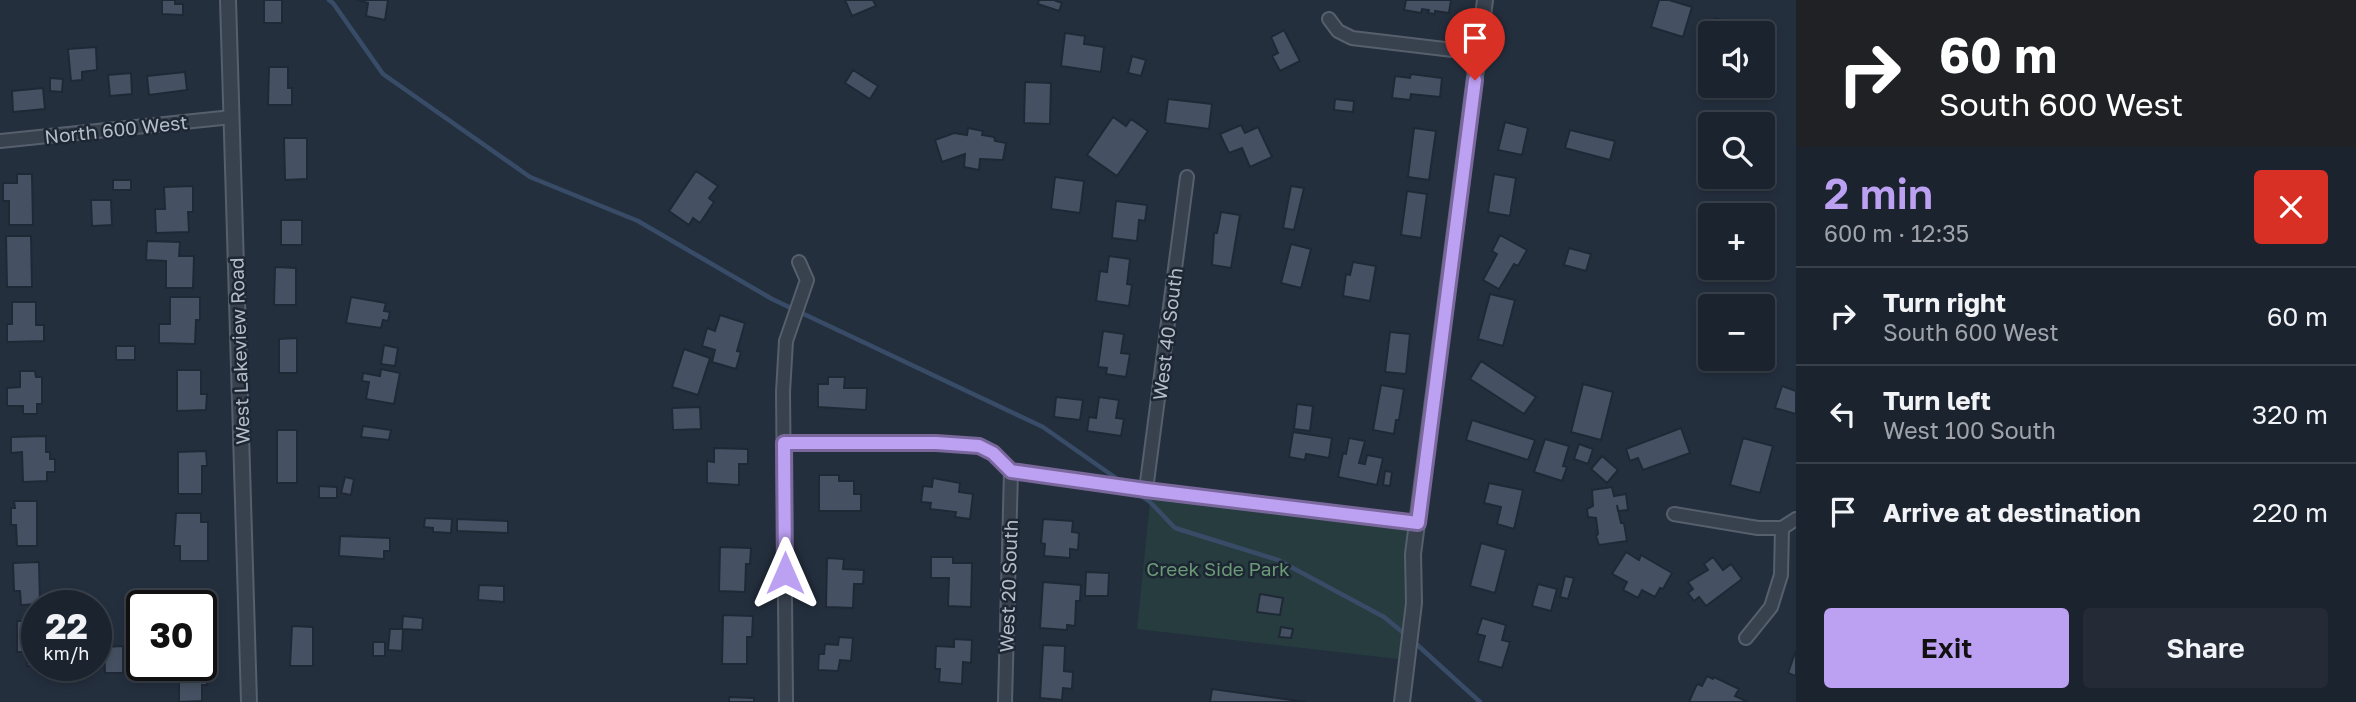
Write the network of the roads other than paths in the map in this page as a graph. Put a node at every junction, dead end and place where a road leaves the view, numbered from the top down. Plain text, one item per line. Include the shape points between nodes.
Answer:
1 (228, 0) edge
2 (1485, 0) edge
3 (1329, 19) dead end
4 (1478, 53) junction
5 (232, 117) junction
6 (0, 141) edge
7 (1187, 177) dead end
8 (799, 262) dead end
9 (784, 443) junction
10 (1011, 471) junction
11 (1146, 490) junction
12 (1674, 514) dead end
13 (1796, 519) edge
14 (1418, 523) junction
15 (1782, 528) junction
16 (1746, 638) dead end
17 (249, 702) edge
18 (786, 702) edge
19 (1005, 702) edge
20 (1402, 702) edge

1 - 5 street, West Lakeview Road
2 - 4 street
3 - 4 street via 1338,31 1352,38
4 - 14 street
5 - 6 street, North 600 West
5 - 17 street, West Lakeview Road
7 - 11 street, West 40 South
8 - 9 street via 807,280 786,341
9 - 10 street via 979,446
9 - 18 street
10 - 11 street
10 - 19 street, West 20 South
11 - 14 street
12 - 15 street
13 - 15 street
14 - 20 street
15 - 16 street via 1780,575 1771,607

